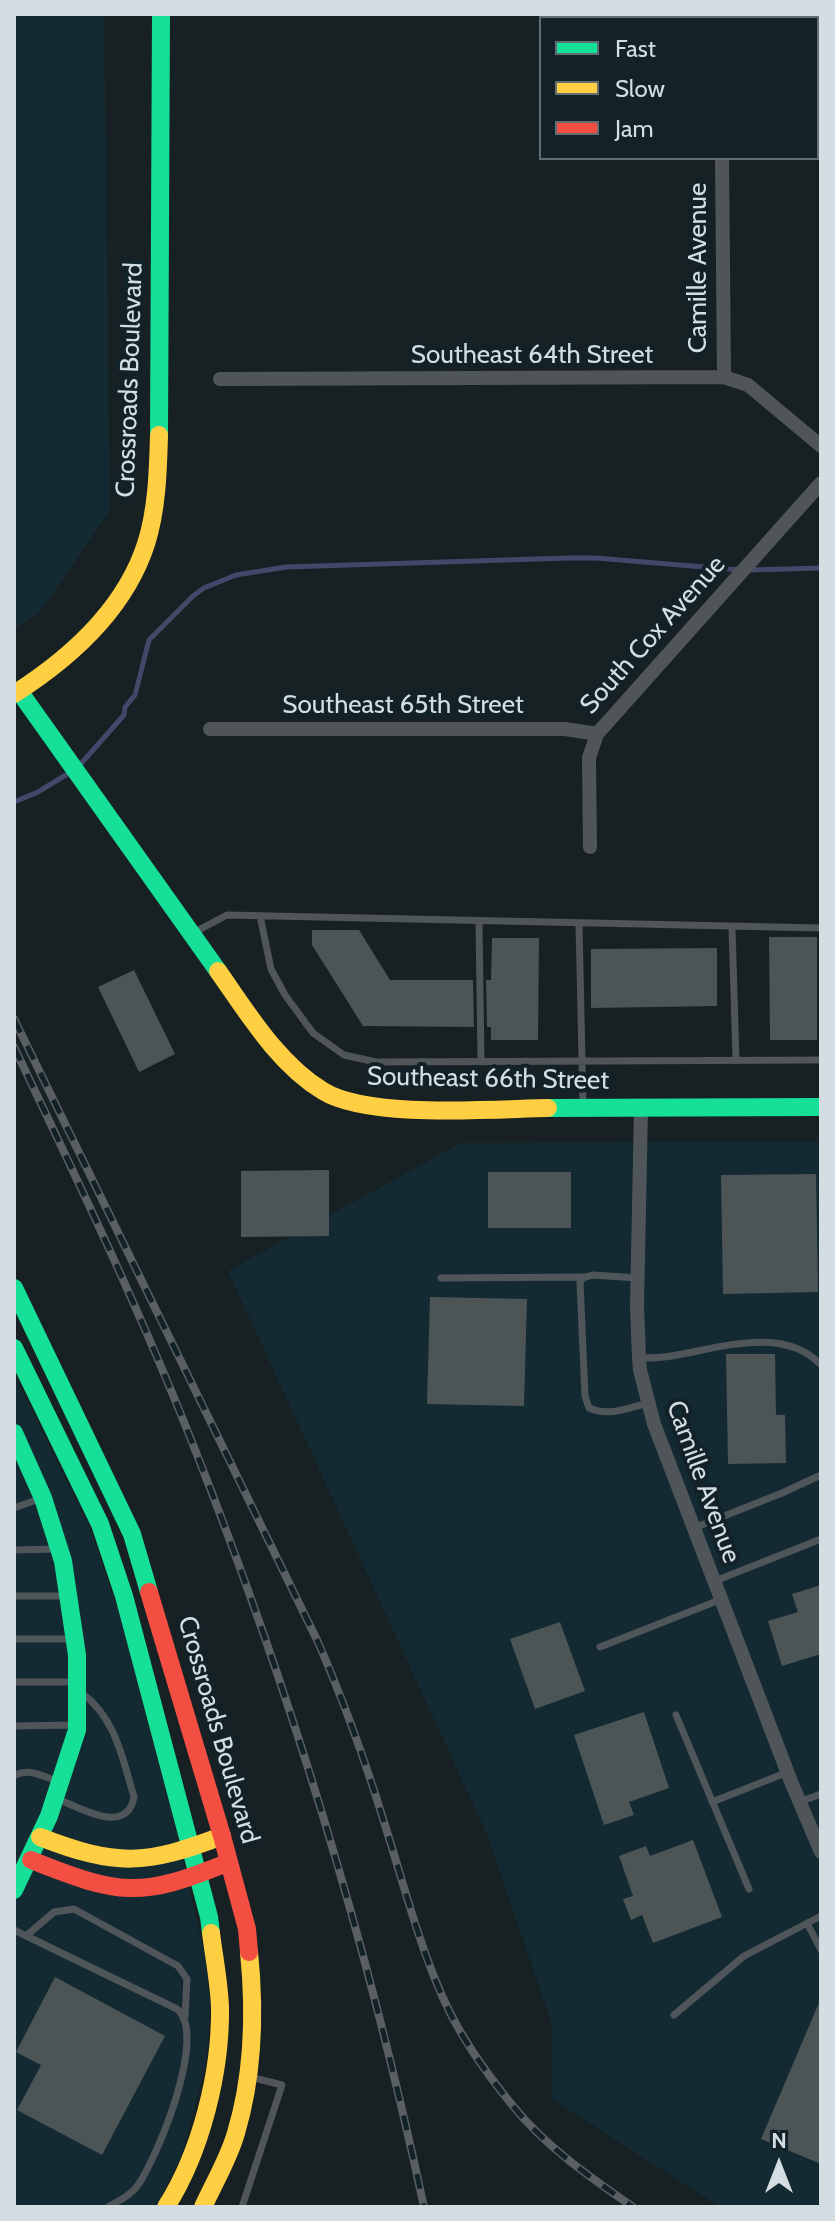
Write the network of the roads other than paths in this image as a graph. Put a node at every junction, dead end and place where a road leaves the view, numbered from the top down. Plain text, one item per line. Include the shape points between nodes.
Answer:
1 (161, 14) edge
2 (722, 160) edge
3 (724, 377) junction
4 (220, 379) dead end
5 (821, 446) edge
6 (821, 483) edge
7 (17, 693) edge
8 (210, 729) dead end
9 (597, 734) junction
10 (590, 847) dead end
11 (260, 916) junction
12 (479, 922) junction
13 (579, 924) junction
14 (732, 928) junction
15 (821, 928) edge
16 (193, 933) junction
17 (736, 1060) junction
18 (821, 1060) edge
19 (584, 1061) junction
20 (481, 1062) junction
21 (821, 1107) edge
22 (583, 1109) junction
23 (641, 1109) junction
24 (587, 1276) junction
25 (441, 1278) dead end
26 (638, 1278) junction
27 (14, 1288) edge
28 (14, 1348) edge
29 (639, 1358) junction
30 (821, 1365) edge
31 (648, 1403) junction
32 (14, 1433) edge
33 (821, 1475) edge
34 (43, 1498) junction
35 (14, 1508) edge
36 (694, 1528) junction
37 (821, 1539) edge
38 (59, 1549) junction
39 (14, 1550) edge
40 (715, 1581) junction
41 (14, 1596) edge
42 (68, 1596) junction
43 (722, 1599) junction
44 (14, 1639) edge
45 (75, 1639) junction
46 (600, 1647) dead end
47 (14, 1682) edge
48 (77, 1686) junction
49 (676, 1715) dead end
50 (77, 1725) junction
51 (14, 1726) edge
52 (788, 1772) junction
53 (16, 1773) edge
54 (58, 1789) junction
55 (821, 1794) edge
56 (712, 1802) junction
57 (799, 1802) junction
58 (222, 1836) junction
59 (40, 1837) junction
60 (190, 1849) junction
61 (821, 1852) edge
62 (31, 1860) junction
63 (229, 1862) junction
64 (197, 1876) junction
65 (749, 1889) dead end
66 (14, 1890) edge
67 (821, 1916) edge
68 (807, 1923) junction
69 (14, 1930) edge
70 (26, 1936) junction
71 (821, 1950) edge
72 (674, 2015) dead end
73 (185, 2016) junction
74 (248, 2076) junction
75 (108, 2207) edge
76 (166, 2207) edge
77 (203, 2207) edge
78 (242, 2207) edge

1 - 7 main road, Crossroads Boulevard via 159,437 151,525 141,559 99,623 63,659
2 - 3 street, Camille Avenue
3 - 4 street, Southeast 64th Street
3 - 5 street, Southeast 64th Street via 748,385
6 - 9 street, South Cox Avenue
7 - 16 main road, Southeast 66th Street
8 - 9 street, Southeast 65th Street via 565,729
9 - 10 street, South Cox Avenue via 589,758
11 - 12 lane
11 - 16 lane via 227,915
11 - 20 lane via 271,969 285,995 313,1033 344,1055 376,1062
12 - 13 lane
12 - 20 lane
13 - 14 lane
13 - 19 lane
14 - 15 lane
14 - 17 lane
16 - 22 main road, Southeast 66th Street via 252,1019 324,1093 360,1105 405,1109
17 - 18 lane
17 - 19 lane
19 - 20 lane
19 - 22 lane
21 - 23 main road, Southeast 66th Street
22 - 23 main road, Southeast 66th Street
23 - 26 street, Camille Avenue
24 - 25 lane
24 - 26 lane
24 - 31 lane via 580,1282 589,1408 611,1413
26 - 29 street, Camille Avenue
27 - 58 main road, Crossroads Boulevard via 132,1534
28 - 60 main road, Crossroads Boulevard via 100,1524
29 - 30 lane via 733,1344 777,1344 794,1345
29 - 31 street, Camille Avenue
31 - 36 street, Camille Avenue
32 - 34 main road
33 - 36 lane
34 - 35 lane
34 - 38 main road
36 - 40 street, Camille Avenue
37 - 40 lane
38 - 39 lane
38 - 42 main road
40 - 43 street, Camille Avenue
41 - 42 lane
42 - 45 main road
43 - 46 lane
43 - 52 street, Camille Avenue
44 - 45 lane
45 - 48 main road
47 - 48 lane
48 - 50 main road
48 - 54 lane via 100,1706 110,1725 134,1797 126,1815 103,1817
49 - 56 lane
50 - 51 lane
50 - 54 main road
52 - 56 lane
52 - 57 street, Camille Avenue
53 - 54 lane via 31,1772
54 - 59 main road
55 - 57 lane
56 - 65 lane
57 - 61 street, Camille Avenue
58 - 60 main road
58 - 63 main road, Crossroads Boulevard
59 - 60 main road via 109,1860 141,1862
59 - 62 main road
60 - 64 main road, Crossroads Boulevard
62 - 64 main road via 104,1887 137,1889
62 - 66 main road
63 - 64 main road
63 - 74 main road, Crossroads Boulevard via 247,1929 252,1980
64 - 76 main road, Crossroads Boulevard via 209,1917 219,1995 214,2075 200,2134
67 - 68 lane
68 - 71 lane
68 - 72 lane via 744,1956
69 - 70 lane
70 - 73 lane
70 - 73 lane via 54,1912 74,1909 178,1966 187,1979
73 - 75 lane via 181,2081 171,2116 136,2188
74 - 77 main road, Crossroads Boulevard via 236,2134
74 - 78 lane via 282,2085

